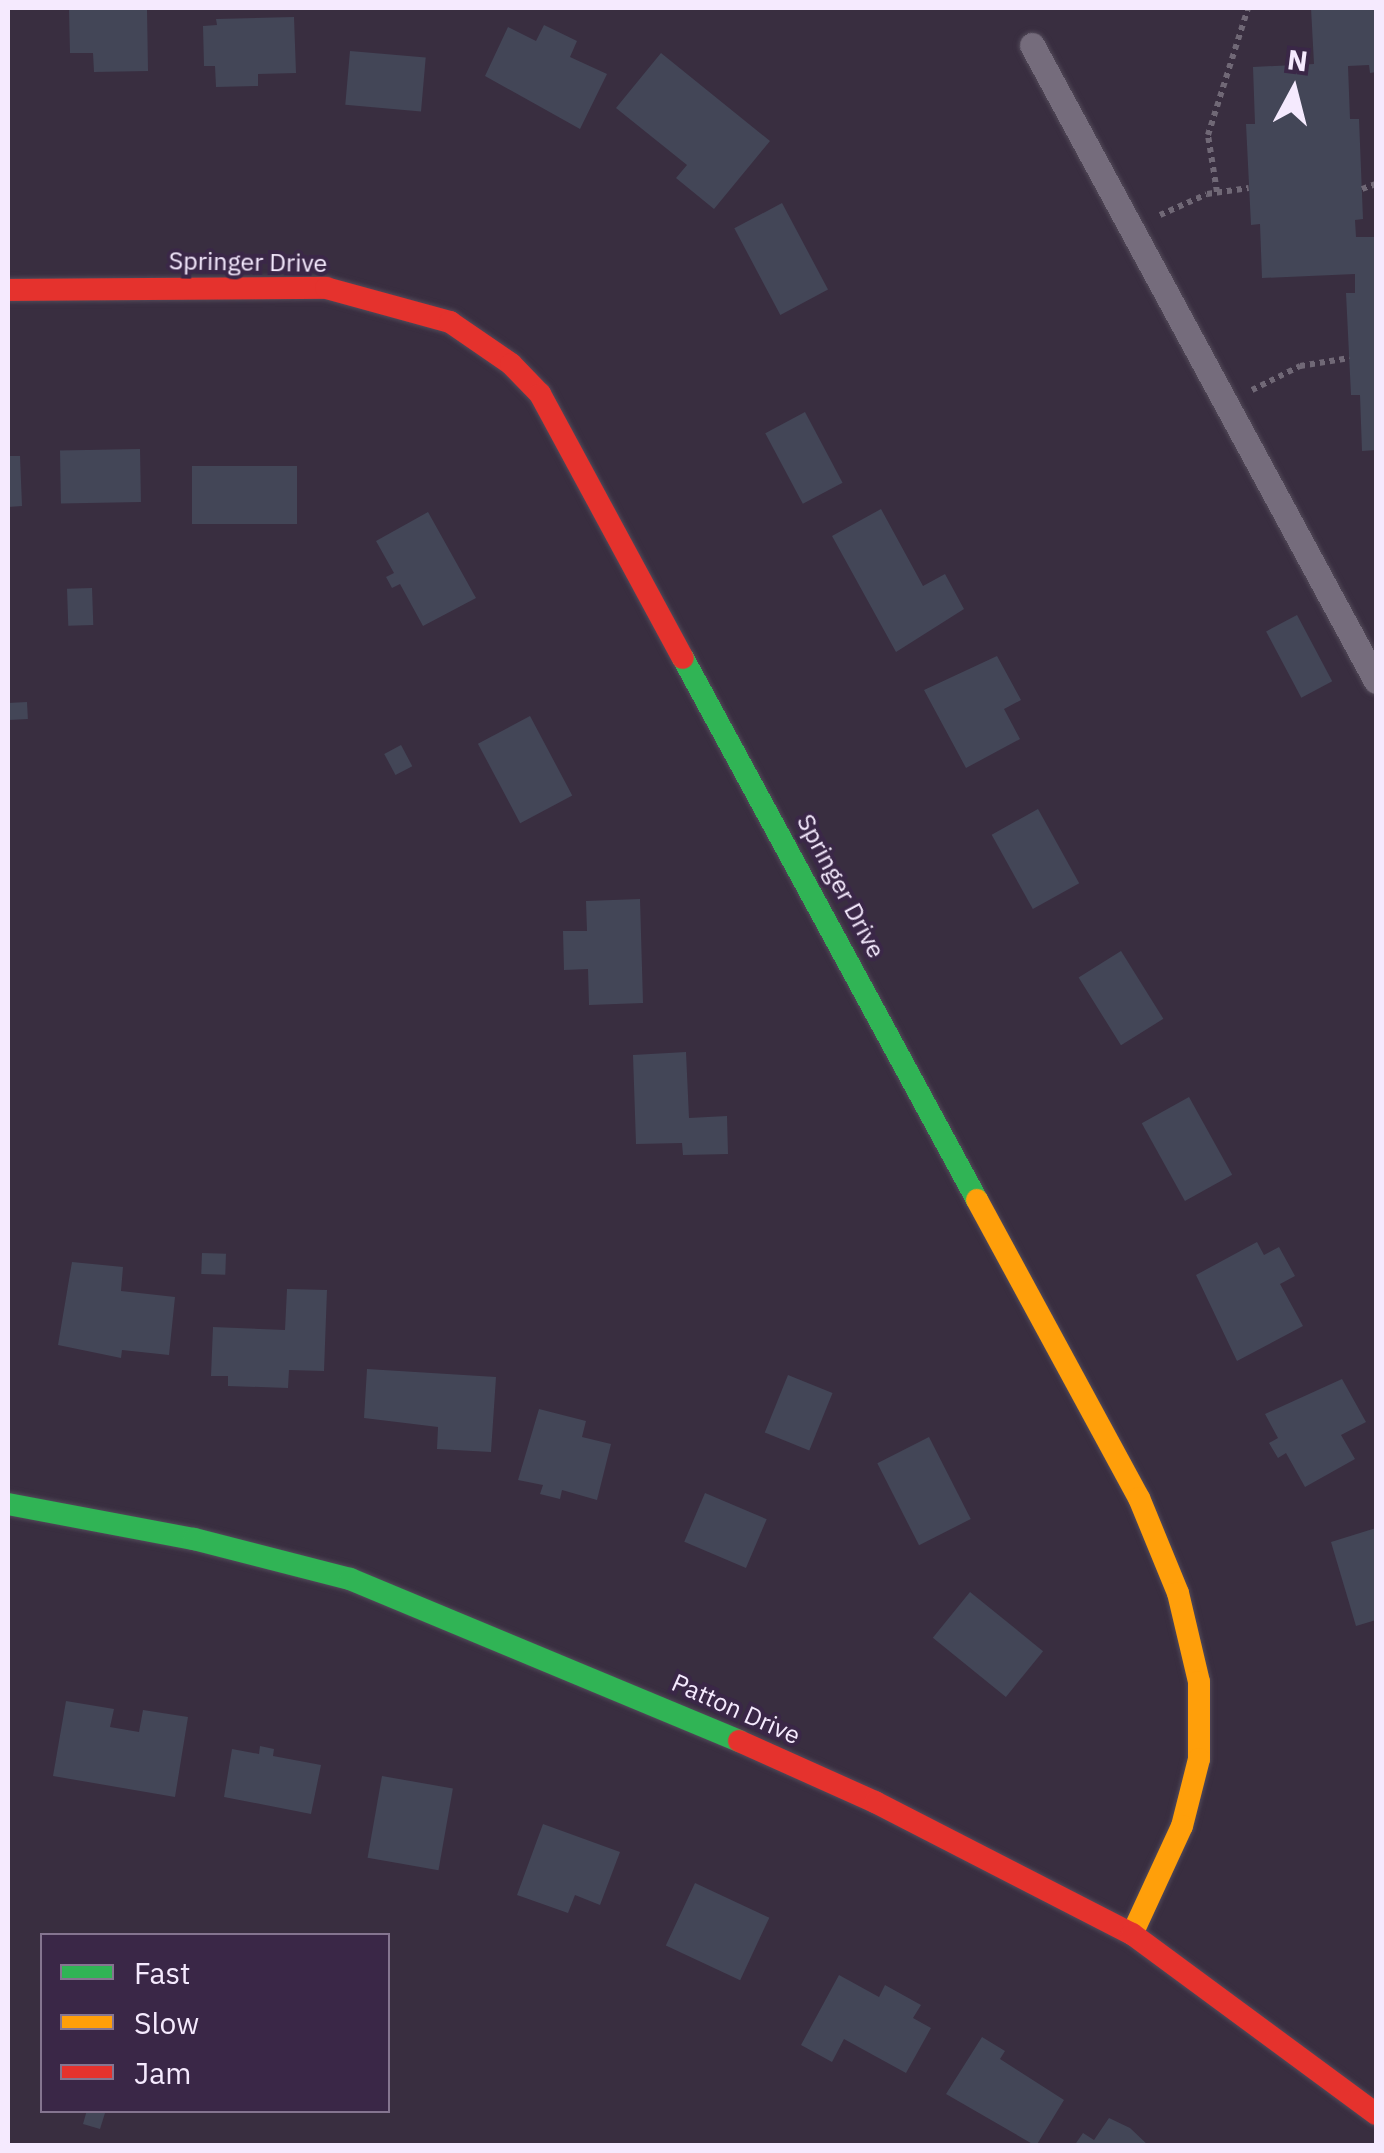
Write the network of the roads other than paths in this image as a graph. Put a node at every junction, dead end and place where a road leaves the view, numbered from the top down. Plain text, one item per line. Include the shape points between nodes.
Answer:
1 (1032, 45) dead end
2 (8, 290) edge
3 (1373, 668) edge
4 (8, 1504) edge
5 (1132, 1934) junction
6 (1376, 2114) edge

1 - 3 lane
2 - 5 street, Springer Drive via 326,288 450,322 511,364 540,394 1139,1498 1178,1592 1199,1682 1199,1760 1182,1826
4 - 5 street, Patton Drive via 228,1547 350,1579 450,1615 875,1802
5 - 6 street, Patton Drive

